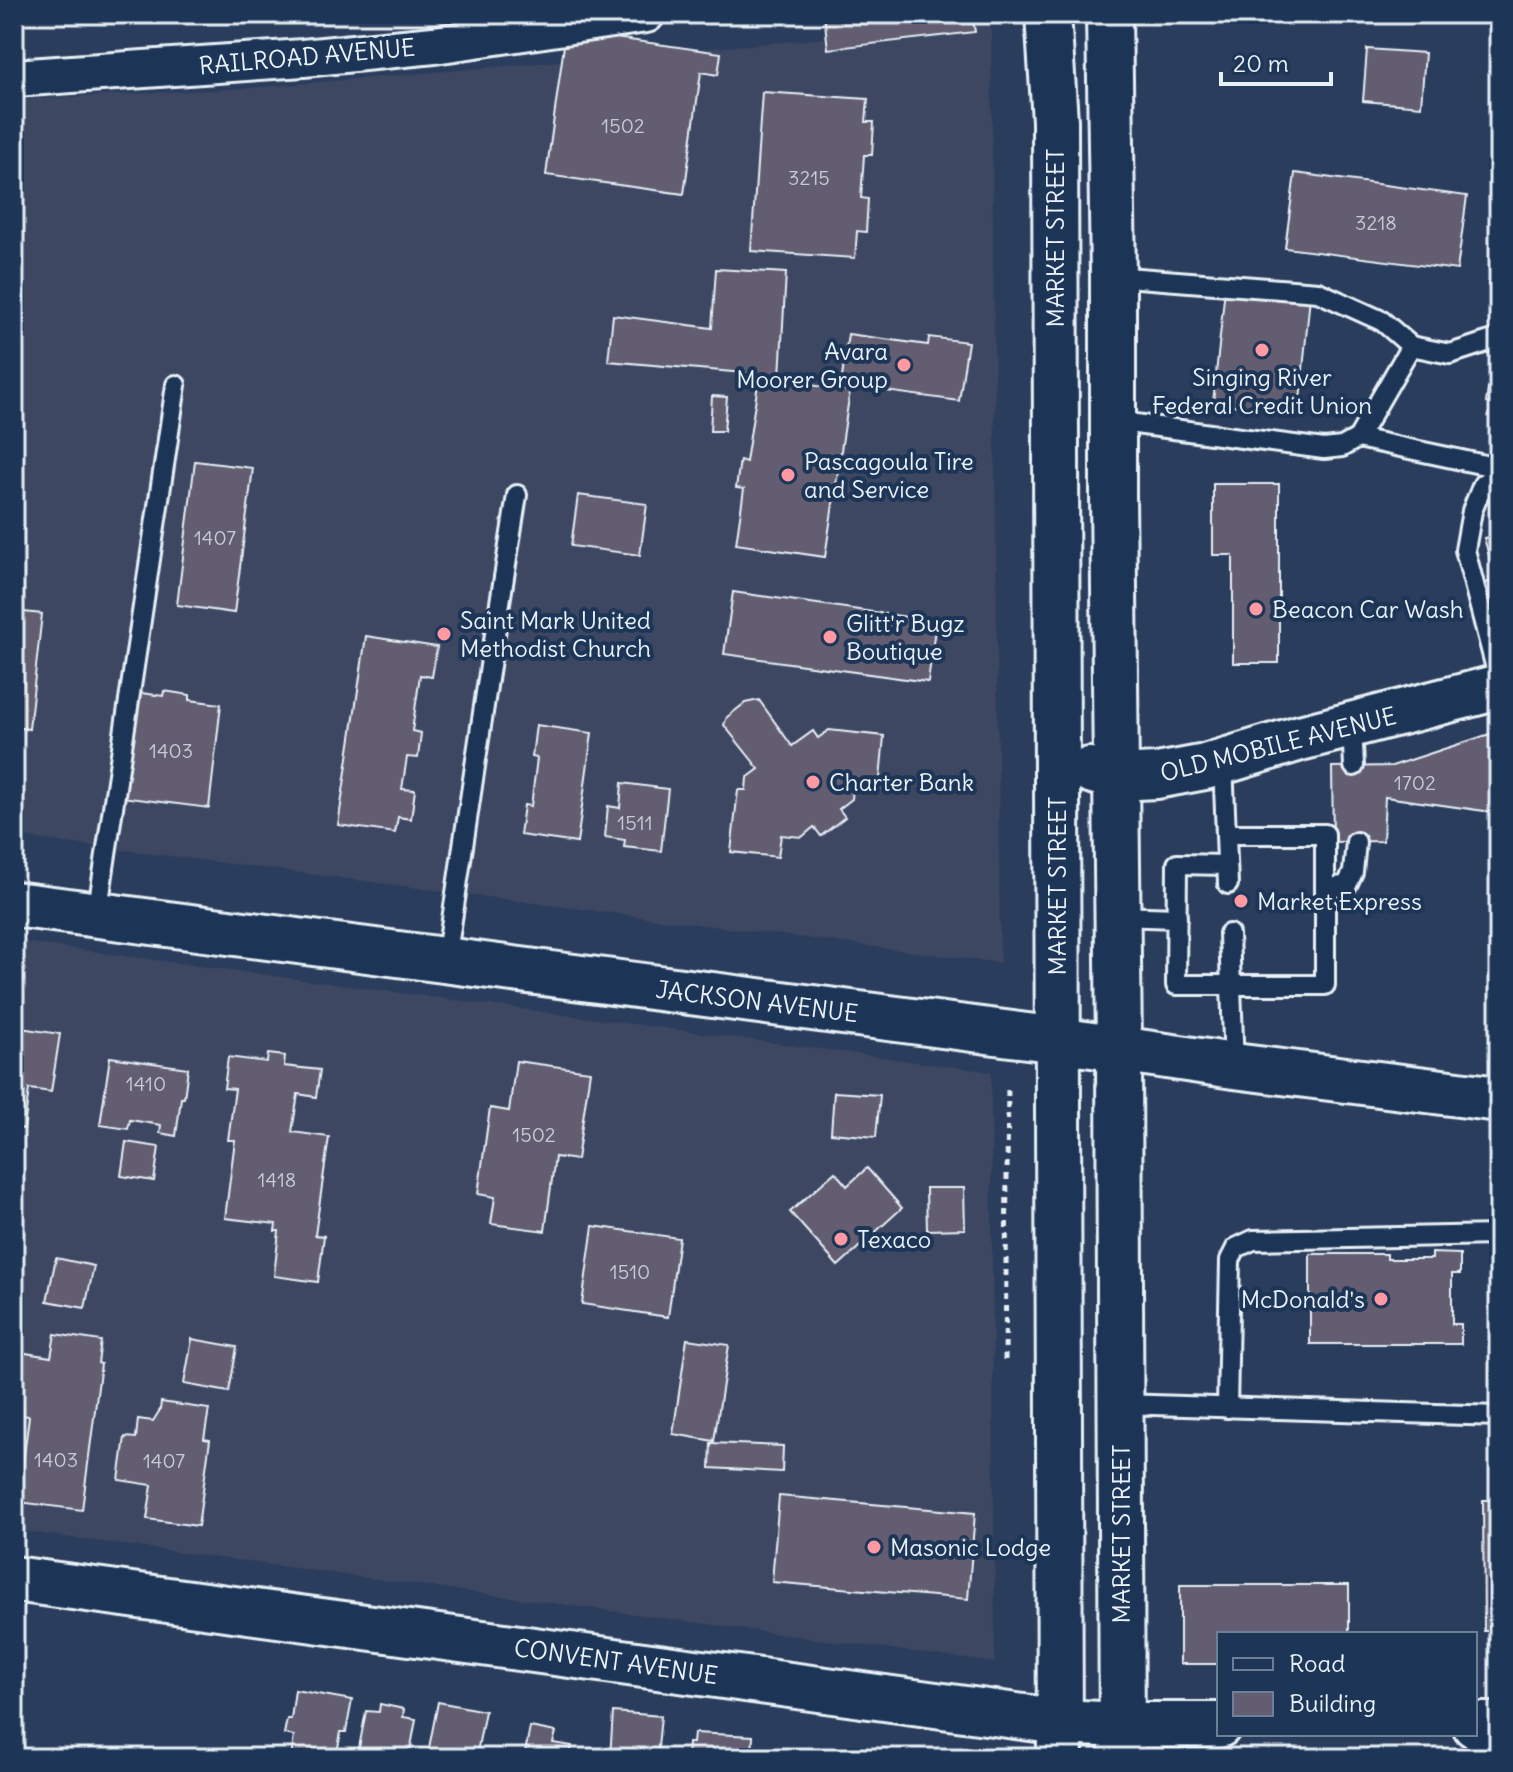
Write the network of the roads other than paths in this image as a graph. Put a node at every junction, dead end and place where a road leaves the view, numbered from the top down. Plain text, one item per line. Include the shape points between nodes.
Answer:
1 (646, 14) edge
2 (1048, 14) edge
3 (1109, 14) edge
4 (14, 78) edge
5 (1113, 276) junction
6 (1499, 338) edge
7 (1411, 346) junction
8 (176, 385) dead end
9 (1113, 421) junction
10 (1358, 438) junction
11 (1499, 470) edge
12 (517, 495) dead end
13 (1499, 680) edge
14 (1499, 687) edge
15 (1057, 761) junction
16 (1223, 762) junction
17 (1116, 778) junction
18 (1226, 834) junction
19 (1356, 842) dead end
20 (1325, 889) junction
21 (14, 904) edge
22 (97, 915) junction
23 (1117, 916) junction
24 (1177, 918) junction
25 (1229, 934) dead end
26 (446, 960) junction
27 (1230, 985) junction
28 (1058, 1040) junction
29 (1119, 1050) junction
30 (1234, 1066) junction
31 (1499, 1099) edge
32 (1499, 1235) edge
33 (1120, 1404) junction
34 (1227, 1408) junction
35 (1499, 1416) edge
36 (14, 1579) edge
37 (1217, 1725) edge
38 (1477, 1725) edge
39 (1499, 1725) edge
40 (1060, 1740) edge
41 (1121, 1742) edge

1 - 4 street, RAILROAD AVENUE via 434,45
2 - 15 main road, MARKET STREET via 1055,121
3 - 5 main road, MARKET STREET
5 - 7 lane via 1318,292 1382,321
5 - 9 main road, MARKET STREET
6 - 7 lane via 1450,354
7 - 10 lane
8 - 22 lane
9 - 10 lane via 1324,449
9 - 17 main road, MARKET STREET
10 - 11 lane
11 - 13 lane via 1483,484 1465,550
12 - 26 lane
14 - 16 main road, OLD MOBILE AVENUE via 1353,746 1300,738
15 - 17 main road, OLD MOBILE AVENUE
15 - 28 main road, MARKET STREET
16 - 17 main road, OLD MOBILE AVENUE via 1157,776
16 - 18 lane
17 - 23 main road, MARKET STREET
18 - 20 lane via 1325,834
18 - 24 lane via 1227,874 1177,864
19 - 20 lane via 1347,885
20 - 27 lane via 1325,985
21 - 22 main road, JACKSON AVENUE
22 - 26 main road, JACKSON AVENUE
23 - 24 lane
23 - 29 main road, MARKET STREET
24 - 27 lane via 1176,985
25 - 27 lane
26 - 28 main road, JACKSON AVENUE
27 - 30 lane
28 - 29 main road, JACKSON AVENUE
28 - 40 main road, MARKET STREET
29 - 30 main road, JACKSON AVENUE
29 - 33 main road, MARKET STREET
30 - 31 main road, JACKSON AVENUE
32 - 34 lane via 1253,1240 1236,1248 1230,1260
33 - 34 lane
33 - 41 main road, MARKET STREET
34 - 35 lane
36 - 40 main road, CONVENT AVENUE
37 - 41 main road, CONVENT AVENUE
38 - 39 main road
40 - 41 main road, CONVENT AVENUE

